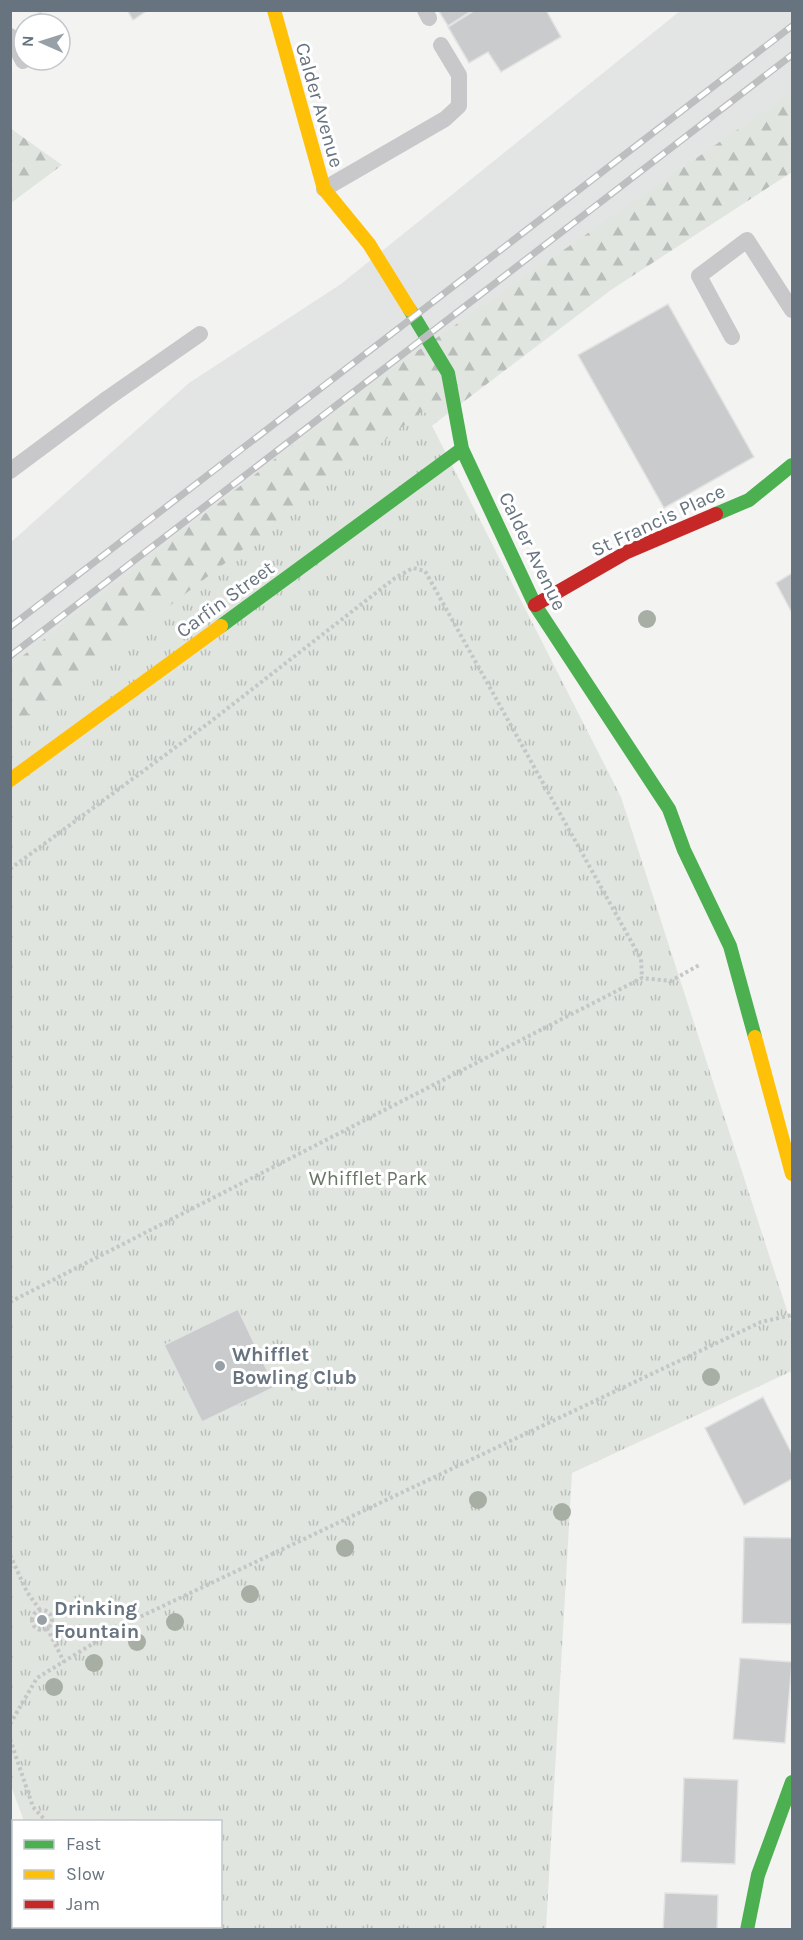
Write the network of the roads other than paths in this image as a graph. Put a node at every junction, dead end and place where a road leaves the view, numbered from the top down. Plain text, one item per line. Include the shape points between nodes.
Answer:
1 (280, 13) edge
2 (441, 45) dead end
3 (324, 189) junction
4 (792, 310) edge
5 (200, 334) dead end
6 (732, 337) dead end
7 (462, 449) junction
8 (792, 465) edge
9 (10, 471) edge
10 (535, 605) junction
11 (10, 780) edge
12 (792, 1174) edge
13 (792, 1782) edge
14 (747, 1929) edge

1 - 3 street, Calder Avenue
2 - 3 lane via 459,75 459,106 445,119
3 - 7 street, Calder Avenue via 369,244 448,373
4 - 6 lane via 747,240 699,276
5 - 9 lane
7 - 10 street, Calder Avenue
7 - 11 street, Carfin Street
8 - 10 street, St Francis Place via 749,500 627,552
10 - 12 street, Calder Avenue via 669,809 730,946
13 - 14 street via 758,1875

